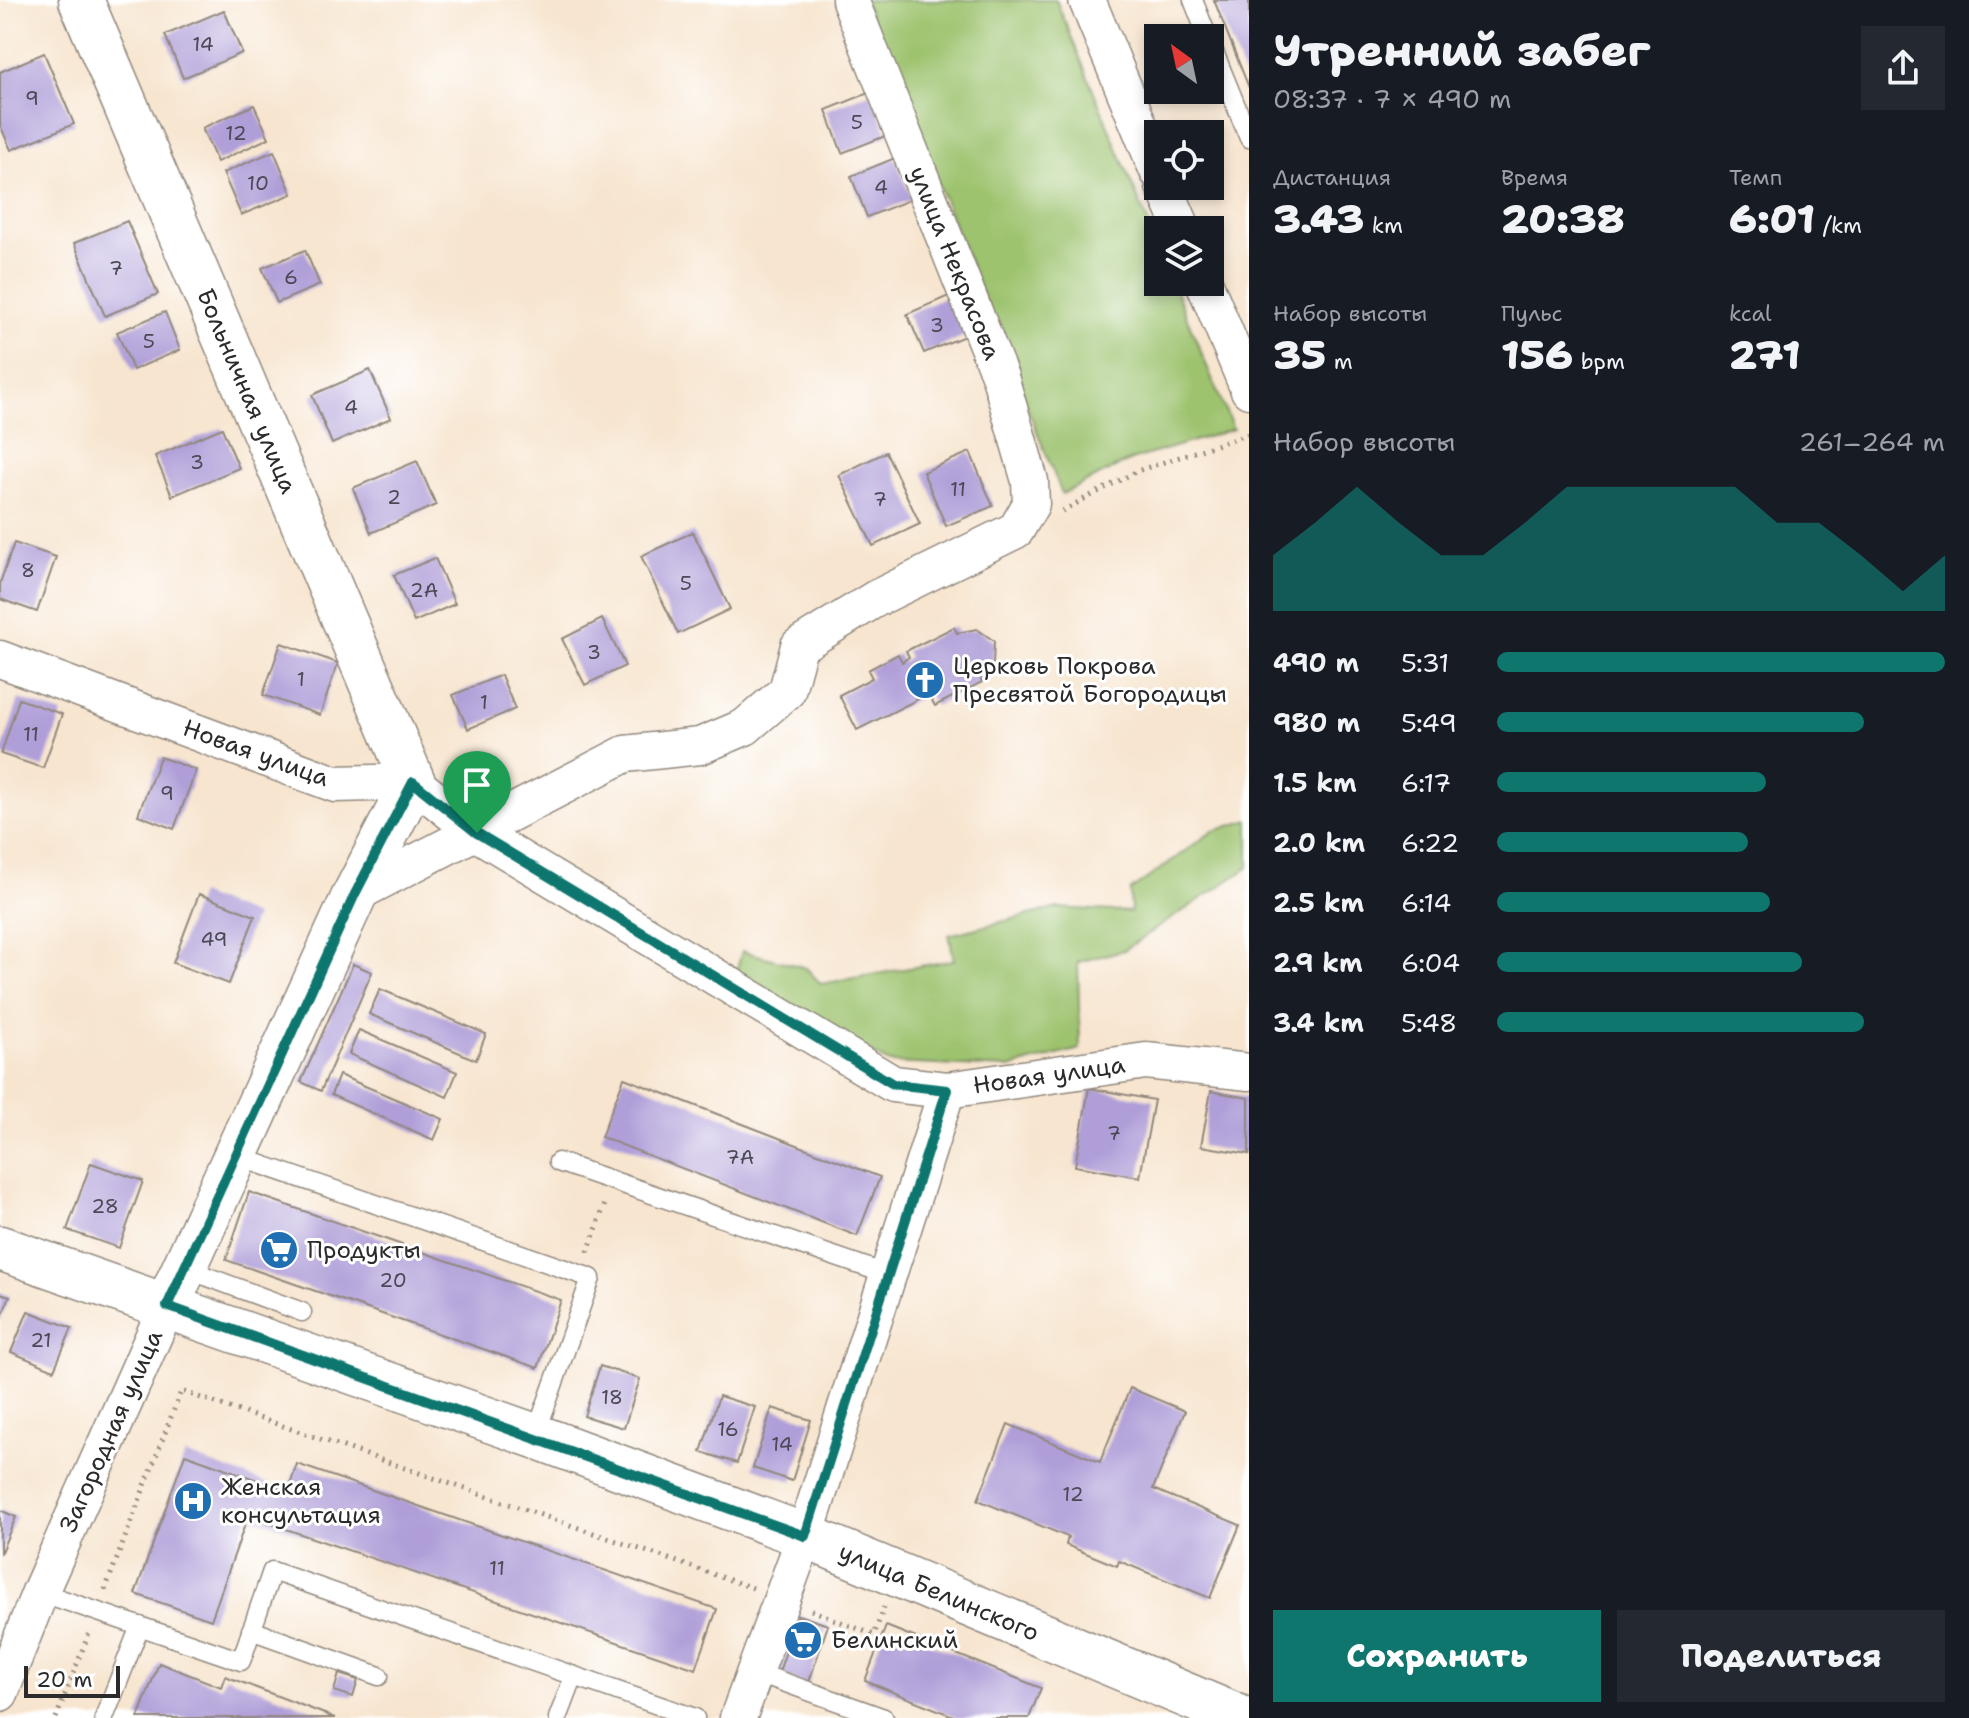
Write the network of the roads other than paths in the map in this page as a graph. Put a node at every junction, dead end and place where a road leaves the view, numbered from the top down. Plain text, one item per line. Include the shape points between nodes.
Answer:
1 (81, 0) edge
2 (850, 0) edge
3 (1193, 0) edge
4 (1092, 2) edge
5 (1203, 24) edge
6 (1224, 77) edge
7 (1144, 135) edge
8 (1249, 138) edge
9 (1210, 296) edge
10 (1249, 390) edge
11 (0, 659) edge
12 (413, 782) junction
13 (477, 833) junction
14 (355, 894) junction
15 (1249, 1072) edge
16 (947, 1090) junction
17 (236, 1156) junction
18 (558, 1162) dead end
19 (0, 1248) edge
20 (889, 1275) junction
21 (176, 1287) junction
22 (302, 1312) dead end
23 (535, 1436) junction
24 (805, 1536) junction
25 (40, 1592) junction
26 (140, 1626) junction
27 (251, 1630) junction
28 (755, 1672) junction
29 (379, 1676) dead end
30 (574, 1676) junction
31 (0, 1693) edge
32 (104, 1718) edge
33 (558, 1718) edge
34 (695, 1718) edge
35 (738, 1718) edge
36 (884, 1718) edge
37 (1241, 1718) edge

1 - 12 street, Больничная улица
2 - 13 street, улица Некрасова via 1000,377 1030,481 1031,504 1016,530 875,599 799,646 787,691 745,727 700,746 625,754
3 - 5 lane
4 - 7 street
6 - 8 lane
9 - 10 street
11 - 12 street, Новая улица via 335,784
12 - 13 street, Новая улица
12 - 14 street, Загородная улица
13 - 14 street
13 - 16 street, Новая улица via 893,1084
14 - 17 street, Загородная улица
15 - 16 street, Новая улица via 1146,1061
16 - 20 street
17 - 21 street, Загородная улица
17 - 23 lane via 591,1278
18 - 20 lane
19 - 21 street, улица Белинского
20 - 24 street
21 - 22 lane
21 - 23 street, улица Белинского
21 - 25 street, Загородная улица
23 - 24 street, улица Белинского
24 - 28 street
24 - 37 street, улица Белинского
25 - 26 lane
25 - 31 street, Загородная улица
26 - 27 lane via 241,1661
26 - 32 lane
27 - 29 lane
27 - 30 lane via 272,1571
28 - 35 street
28 - 36 lane
30 - 33 lane
30 - 34 lane

